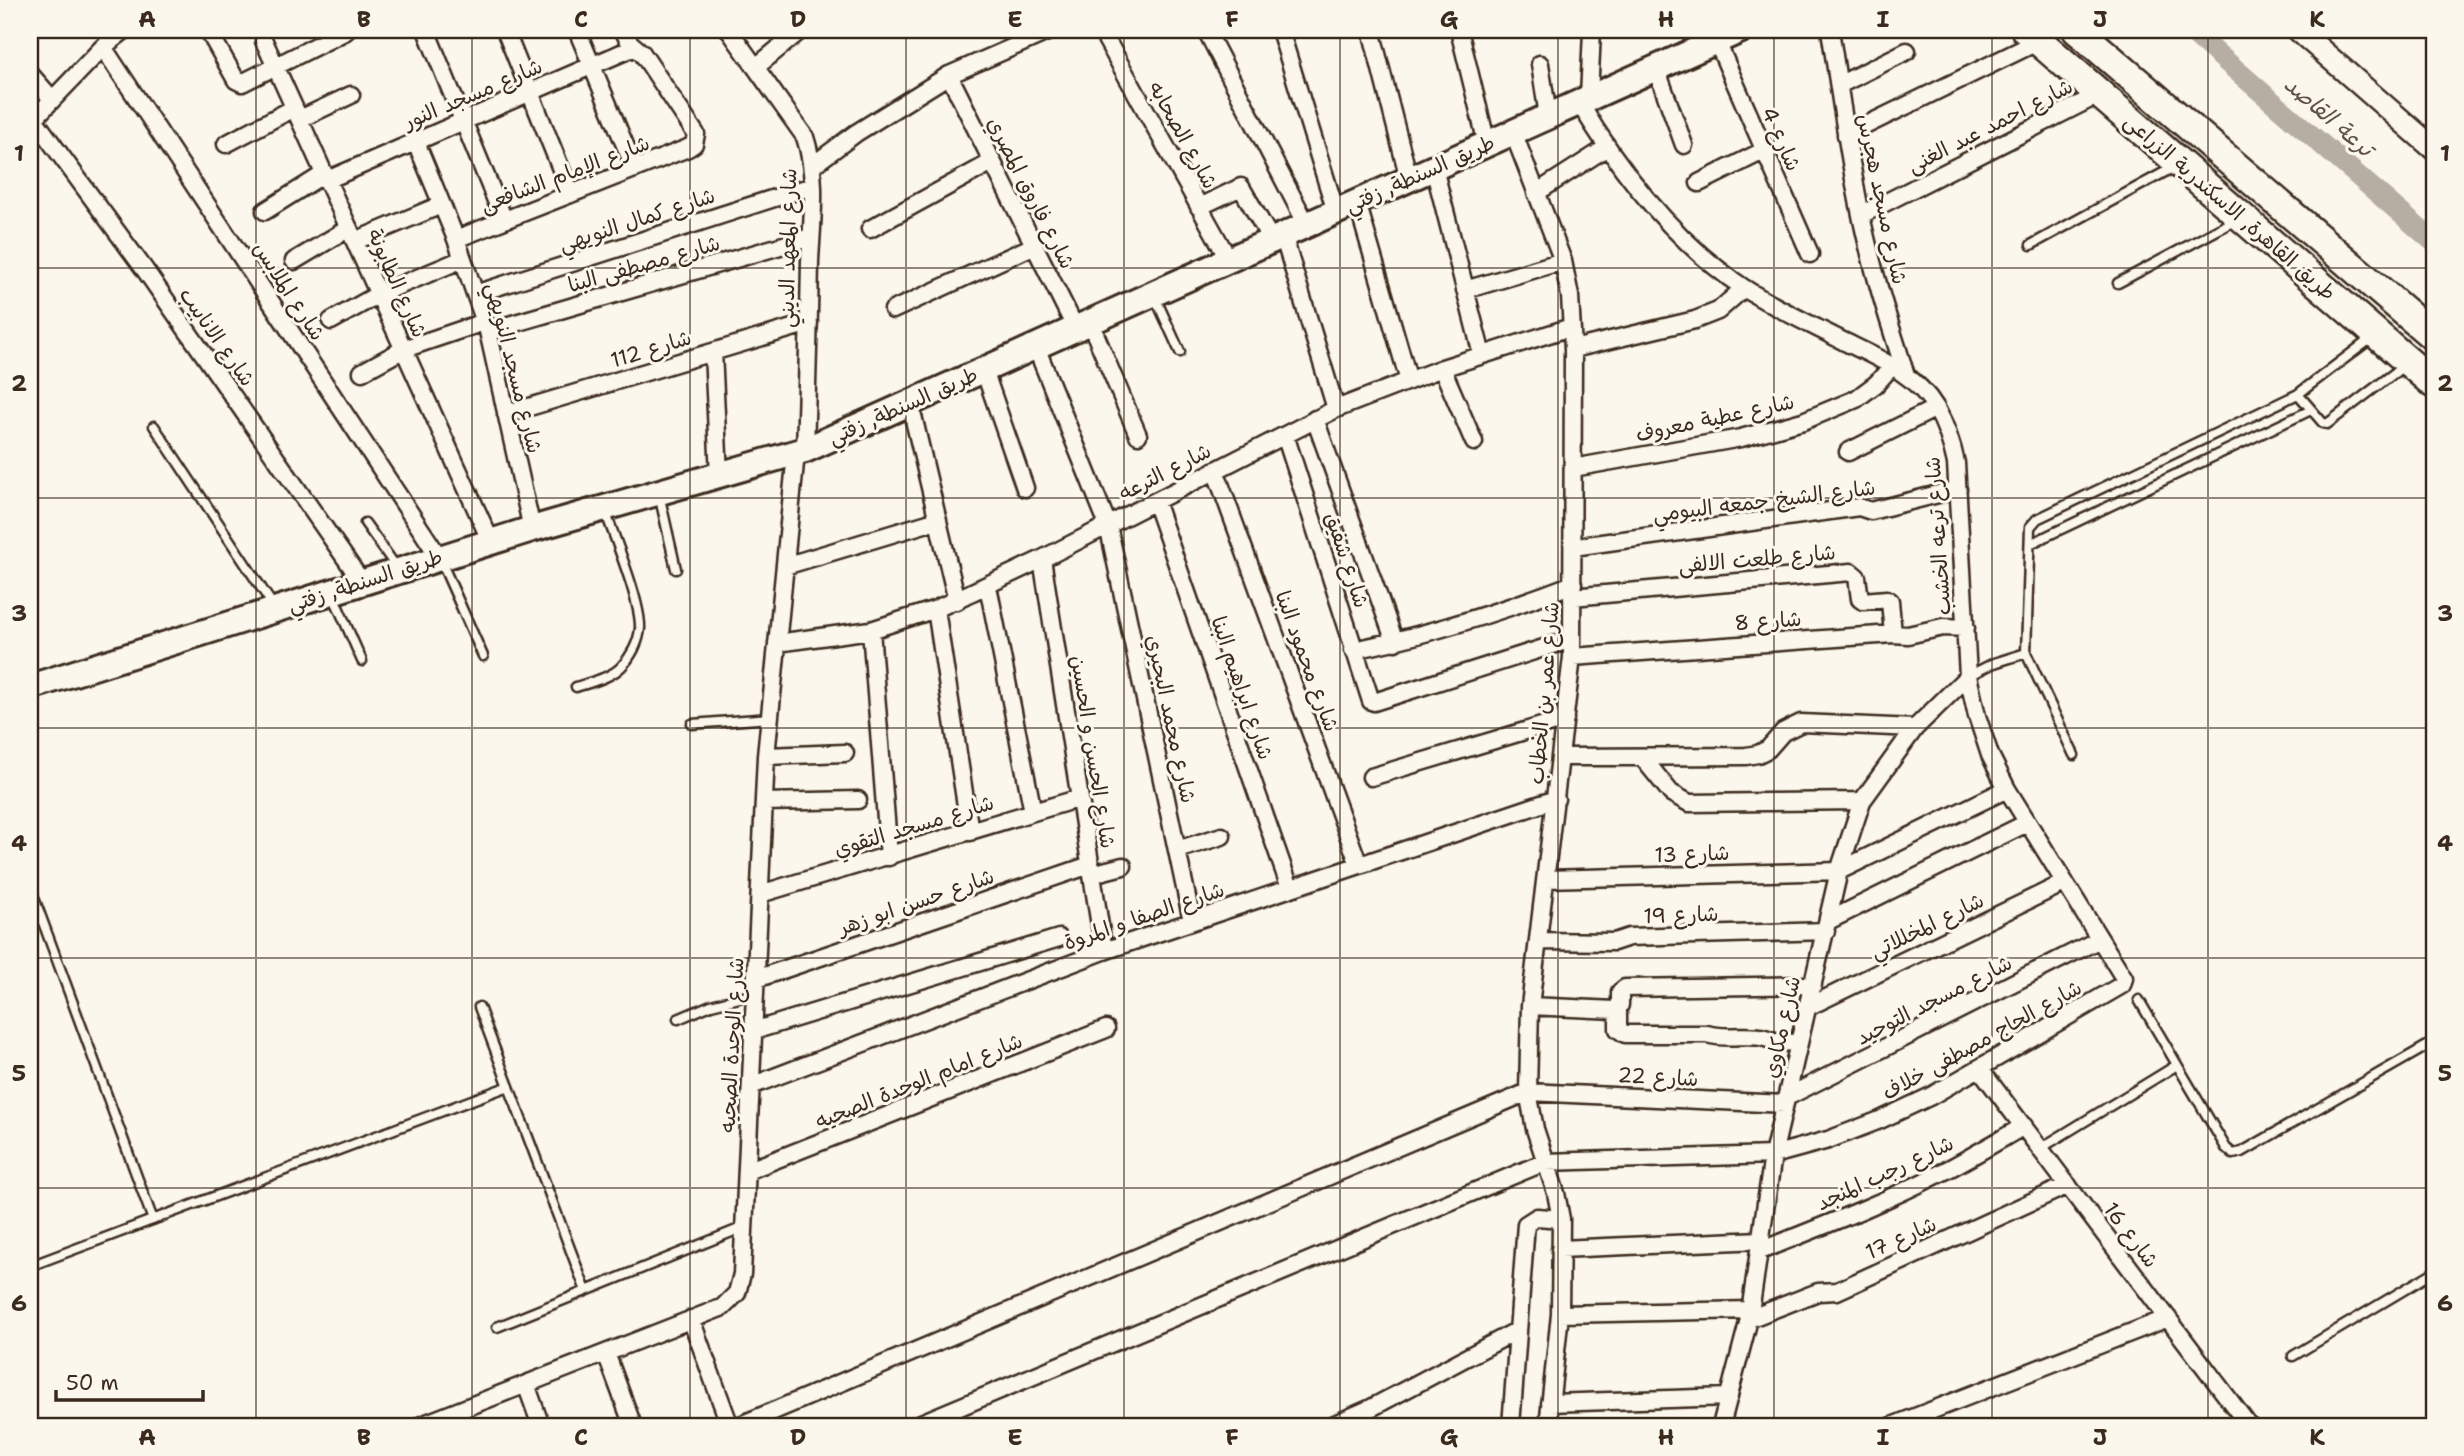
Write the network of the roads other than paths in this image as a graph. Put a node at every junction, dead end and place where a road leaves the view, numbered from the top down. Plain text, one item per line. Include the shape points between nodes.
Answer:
1 (125, 30) edge
2 (208, 30) edge
3 (426, 30) edge
4 (505, 30) edge
5 (578, 30) edge
6 (623, 30) edge
7 (729, 30) edge
8 (801, 30) edge
9 (1012, 30) edge
10 (1052, 30) edge
11 (1101, 30) edge
12 (1206, 30) edge
13 (1280, 30) edge
14 (1371, 30) edge
15 (1459, 30) edge
16 (1592, 30) edge
17 (1741, 30) edge
18 (1830, 30) edge
19 (2077, 30) edge
20 (2298, 30) edge
21 (2313, 30) edge
22 (346, 31) edge
23 (1714, 35) edge
24 (2033, 35) edge
25 (264, 41) dead end
26 (1023, 43) junction
27 (103, 47) junction
28 (635, 47) junction
29 (2320, 50) junction
30 (1907, 51) dead end
31 (1540, 64) dead end
32 (592, 65) junction
33 (276, 67) junction
34 (756, 67) junction
35 (1656, 68) junction
36 (30, 74) edge
37 (948, 75) junction
38 (1839, 85) junction
39 (530, 92) junction
40 (2100, 94) junction
41 (351, 95) dead end
42 (52, 99) junction
43 (1584, 100) junction
44 (297, 114) junction
45 (1548, 116) junction
46 (32, 121) edge
47 (463, 121) junction
48 (1513, 132) junction
49 (1846, 135) junction
50 (416, 142) junction
51 (226, 144) dead end
52 (1487, 144) junction
53 (1684, 145) dead end
54 (1606, 148) junction
55 (2434, 149) edge
56 (1763, 151) junction
57 (992, 162) junction
58 (2180, 164) junction
59 (812, 166) junction
60 (1434, 168) junction
61 (635, 169) junction
62 (326, 177) junction
63 (1409, 179) junction
64 (1699, 183) dead end
65 (812, 186) junction
66 (1536, 193) junction
67 (571, 194) junction
68 (441, 205) junction
69 (1199, 206) junction
70 (1347, 207) junction
71 (265, 211) dead end
72 (1861, 215) junction
73 (2241, 218) junction
74 (504, 220) junction
75 (1307, 225) junction
76 (870, 229) dead end
77 (352, 234) junction
78 (811, 237) junction
79 (1277, 238) junction
80 (456, 239) junction
81 (2031, 245) dead end
82 (1033, 246) junction
83 (1810, 254) dead end
84 (463, 260) junction
85 (1229, 260) junction
86 (294, 261) dead end
87 (1563, 261) junction
88 (2118, 283) dead end
89 (1744, 288) junction
90 (1465, 290) junction
91 (379, 294) junction
92 (475, 294) junction
93 (1154, 294) junction
94 (893, 310) dead end
95 (331, 321) dead end
96 (808, 323) junction
97 (486, 326) junction
98 (1083, 326) junction
99 (1571, 327) junction
100 (2376, 335) junction
101 (2434, 337) edge
102 (1035, 346) junction
103 (404, 349) junction
104 (1573, 349) junction
105 (713, 352) junction
106 (1180, 352) dead end
107 (1482, 355) junction
108 (2409, 362) junction
109 (1442, 368) junction
110 (984, 370) junction
111 (1899, 370) junction
112 (362, 372) dead end
113 (1409, 381) junction
114 (2434, 384) edge
115 (2298, 394) junction
116 (910, 403) junction
117 (1936, 408) junction
118 (1336, 409) junction
119 (2311, 410) junction
120 (506, 414) junction
121 (1315, 419) junction
122 (154, 426) dead end
123 (1138, 435) dead end
124 (1284, 435) junction
125 (1474, 442) dead end
126 (801, 452) junction
127 (1848, 452) dead end
128 (1573, 468) junction
129 (1215, 470) junction
130 (719, 475) junction
131 (1025, 488) dead end
132 (1958, 489) junction
133 (659, 493) junction
134 (1155, 501) junction
135 (604, 508) junction
136 (938, 520) junction
137 (365, 523) dead end
138 (1108, 525) junction
139 (532, 529) junction
140 (491, 542) junction
141 (2030, 544) junction
142 (1573, 547) junction
143 (439, 557) junction
144 (1042, 559) junction
145 (785, 566) junction
146 (677, 569) dead end
147 (398, 571) junction
148 (362, 582) junction
149 (988, 586) junction
150 (1573, 590) junction
151 (331, 592) junction
152 (957, 601) junction
153 (936, 609) junction
154 (275, 610) junction
155 (1966, 628) junction
156 (871, 629) junction
157 (1893, 634) junction
158 (1572, 639) junction
159 (1395, 642) junction
160 (777, 643) junction
161 (1353, 650) junction
162 (2026, 653) junction
163 (483, 656) dead end
164 (1572, 657) junction
165 (362, 661) dead end
166 (1968, 676) junction
167 (30, 687) edge
168 (576, 687) dead end
169 (770, 718) junction
170 (1565, 719) junction
171 (692, 724) dead end
172 (1915, 728) junction
173 (845, 752) dead end
174 (2074, 755) dead end
175 (766, 756) junction
176 (1561, 757) junction
177 (1642, 757) junction
178 (1371, 777) dead end
179 (2007, 789) junction
180 (1080, 797) junction
181 (1556, 799) junction
182 (858, 800) dead end
183 (1863, 801) junction
184 (764, 802) junction
185 (1033, 812) junction
186 (2027, 823) junction
187 (970, 832) junction
188 (1222, 836) dead end
189 (1177, 850) junction
190 (888, 857) junction
191 (1359, 865) junction
192 (1123, 866) dead end
193 (1091, 869) junction
194 (1839, 871) junction
195 (1546, 879) junction
196 (2064, 883) junction
197 (30, 887) edge
198 (1290, 888) junction
199 (760, 894) junction
200 (1192, 921) junction
201 (1827, 926) junction
202 (1059, 939) dead end
203 (2100, 939) junction
204 (1539, 942) junction
205 (1104, 951) junction
206 (2124, 978) joint
207 (1813, 985) junction
208 (755, 986) junction
209 (2139, 1000) dead end
210 (1530, 1006) junction
211 (479, 1007) dead end
212 (1808, 1007) junction
213 (1618, 1008) junction
214 (678, 1019) dead end
215 (1106, 1029) dead end
216 (753, 1031) junction
217 (2434, 1042) edge
218 (1799, 1043) junction
219 (2177, 1065) junction
220 (1980, 1069) junction
221 (509, 1086) junction
222 (751, 1086) junction
223 (1528, 1092) junction
224 (1786, 1101) junction
225 (2024, 1126) junction
226 (2041, 1148) junction
227 (1773, 1155) junction
228 (1545, 1162) junction
229 (747, 1171) junction
230 (2068, 1185) junction
231 (1561, 1219) junction
232 (153, 1220) junction
233 (744, 1227) junction
234 (1760, 1246) junction
235 (1560, 1249) junction
236 (30, 1266) edge
237 (2434, 1272) edge
238 (586, 1291) junction
239 (1560, 1314) junction
240 (1750, 1315) junction
241 (2168, 1318) junction
242 (691, 1320) junction
243 (497, 1327) dead end
244 (1518, 1330) junction
245 (606, 1353) junction
246 (2293, 1356) dead end
247 (526, 1384) junction
248 (1729, 1397) junction
249 (1550, 1403) junction
250 (419, 1426) edge
251 (541, 1426) edge
252 (633, 1426) edge
253 (730, 1426) edge
254 (738, 1426) edge
255 (914, 1426) edge
256 (1330, 1426) edge
257 (1511, 1426) edge
258 (1548, 1426) edge
259 (1720, 1426) edge
260 (1892, 1426) edge
261 (2249, 1426) edge

1 - 27 street
2 - 33 street via 238,82
3 - 47 street
4 - 39 street
5 - 32 street
6 - 28 street
7 - 34 street, شارع المعهد الديني
8 - 34 street
9 - 26 street
10 - 26 street
11 - 69 street, شارع الصحابه
12 - 75 street
13 - 70 street
14 - 63 street
15 - 52 street
16 - 43 street
17 - 23 main road, طريق السنطة, زفتي
18 - 38 street, شارع مسجد هجرس
19 - 101 highway, طريق القاهرة, الاسكندرية الزراعى
20 - 29 street
21 - 29 street
22 - 33 street
23 - 35 main road, طريق السنطة, زفتي
23 - 56 street, شارع 4
24 - 40 highway, طريق القاهرة, الاسكندرية الزراعى
24 - 49 street
25 - 33 street, شارع الطابونة
26 - 37 street
27 - 42 street
27 - 143 street, شارع الملابس
28 - 32 street, شارع مسجد النور
28 - 61 street, شارع الإمام الشافعى via 696,134 688,148
29 - 55 street
30 - 38 street
31 - 45 street
32 - 39 street, شارع مسجد النور
32 - 61 street
33 - 44 street, شارع الطابونة
34 - 59 street, شارع المعهد الديني via 805,137
35 - 43 main road, طريق السنطة, زفتي
35 - 53 street
36 - 42 street
37 - 57 street, شارع فاروق المصري
37 - 59 street
38 - 49 street, شارع مسجد هجرس
39 - 47 street, شارع مسجد النور
39 - 67 street
40 - 58 highway, طريق القاهرة, الاسكندرية الزراعى
40 - 72 street, شارع احمد عبد الغنى
41 - 44 street
42 - 46 street
43 - 45 main road, طريق السنطة, زفتي
43 - 54 street, شارع ترعه الخشب
44 - 51 street
44 - 62 street, شارع الطابونة
45 - 48 main road, طريق السنطة, زفتي
46 - 148 street, شارع الانابيب via 145,270
47 - 50 street, شارع مسجد النور
47 - 74 street
48 - 52 main road, طريق السنطة, زفتي
48 - 66 street, شارع عمر بن الخطاب
49 - 72 street, شارع مسجد هجرس
50 - 62 street, شارع مسجد النور
50 - 68 street, شارع مسجد النويهي
52 - 60 main road, طريق السنطة, زفتي
54 - 66 street
54 - 89 street, شارع ترعه الخشب via 1643,196
56 - 64 street
56 - 83 street, شارع 4
57 - 76 street
57 - 82 street, شارع فاروق المصري
58 - 73 highway, طريق القاهرة, الاسكندرية الزراعى
58 - 81 lane
59 - 65 street, شارع المعهد الديني
60 - 63 main road, طريق السنطة, زفتي
60 - 90 street
61 - 67 street, شارع الإمام الشافعى
62 - 71 street, شارع مسجد النور
62 - 77 street, شارع الطابونة
63 - 70 main road, طريق السنطة, زفتي
65 - 78 street, شارع المعهد الديني
65 - 92 street, شارع كمال النويهي
66 - 87 street, شارع عمر بن الخطاب
67 - 74 street, شارع الإمام الشافعى
68 - 77 street
68 - 80 street, شارع مسجد النويهي
69 - 79 street via 1241,187
69 - 85 street, شارع الصحابه
70 - 75 main road, طريق السنطة, زفتي
70 - 113 street
72 - 111 street, شارع مسجد هجرس
73 - 88 lane
73 - 100 highway, طريق القاهرة, الاسكندرية الزراعى
74 - 80 street, شارع الإمام الشافعى
75 - 79 main road, طريق السنطة, زفتي
77 - 86 street
77 - 91 street, شارع الطابونة
78 - 96 street, شارع المعهد الديني
78 - 97 street, شارع مصطفى البنا
79 - 85 main road, طريق السنطة, زفتي
79 - 118 street
80 - 84 street, شارع مسجد النويهي
82 - 94 street
82 - 98 street, شارع فاروق المصري
84 - 91 street
84 - 92 street, شارع مسجد النويهي
85 - 93 main road, طريق السنطة, زفتي
87 - 90 street
87 - 99 street, شارع عمر بن الخطاب
89 - 104 street via 1718,311 1695,320
89 - 111 street, شارع ترعه الخشب
90 - 107 street
91 - 95 street
91 - 103 street, شارع الطابونة
92 - 97 street, شارع مسجد النويهي
93 - 98 main road, طريق السنطة, زفتي
93 - 106 lane
96 - 105 street, شارع 112
96 - 126 street, شارع المعهد الديني
97 - 103 street, شارع مصطفى البنا
97 - 120 street, شارع مسجد النويهي
98 - 102 main road, طريق السنطة, زفتي
98 - 123 street, شارع فاروق المصري
99 - 104 street, شارع عمر بن الخطاب
99 - 107 street, شارع الترعه
100 - 108 highway, طريق القاهرة, الاسكندرية الزراعى
100 - 115 lane
102 - 110 main road, طريق السنطة, زفتي
102 - 138 street, شارع محمد البحيري
103 - 112 street, شارع مصطفى البنا
103 - 140 street, شارع الطابونة
104 - 128 street, شارع عمر بن الخطاب
105 - 120 street, شارع 112
105 - 130 street
107 - 109 street, شارع الترعه
108 - 114 highway, طريق القاهرة, الاسكندرية الزراعى
108 - 119 lane via 2327,424
109 - 113 street, شارع الترعه
109 - 125 street
110 - 116 main road, طريق السنطة, زفتي
110 - 131 street
111 - 117 street, شارع ترعه الخشب
111 - 128 street, شارع عطية معروف via 1832,411 1772,431
113 - 118 street, شارع الترعه
115 - 119 lane
115 - 141 lane via 2036,519 2030,527
116 - 126 main road, طريق السنطة, زفتي
116 - 136 street
117 - 127 street
117 - 132 street, شارع ترعه الخشب via 1950,436
118 - 121 street, شارع الترعه
119 - 141 lane
120 - 139 street, شارع مسجد النويهي
121 - 124 street, شارع الترعه
121 - 159 street
122 - 154 lane
124 - 129 street, شارع الترعه
124 - 161 street, شارع شفيق
126 - 130 main road, طريق السنطة, زفتي
126 - 145 street, شارع الوحدة الصحيه
128 - 142 street, شارع عمر بن الخطاب
129 - 134 street, شارع الترعه
129 - 191 street, شارع محمود البنا
130 - 133 main road, طريق السنطة, زفتي
132 - 142 street, شارع الشيخ جمعه البيومي via 1871,511 1859,507
132 - 155 street, شارع ترعه الخشب
133 - 135 main road, طريق السنطة, زفتي
133 - 146 lane
134 - 138 street, شارع الترعه
134 - 198 street, شارع ابراهيم البنا
135 - 139 main road, طريق السنطة, زفتي
135 - 168 lane via 640,628 634,650 620,668
136 - 145 street
136 - 152 street
137 - 147 lane
138 - 144 street, شارع الترعه
138 - 189 street, شارع محمد البحيري
139 - 140 main road, طريق السنطة, زفتي
140 - 143 main road, طريق السنطة, زفتي
141 - 162 lane
142 - 150 street, شارع عمر بن الخطاب
143 - 147 main road, طريق السنطة, زفتي
143 - 163 lane
144 - 149 street, شارع الترعه
144 - 180 street, شارع الحسن و الحسين
145 - 160 street, شارع الوحدة الصحيه
147 - 148 main road, طريق السنطة, زفتي
148 - 151 main road, طريق السنطة, زفتي
149 - 152 street, شارع الترعه
149 - 185 street
150 - 157 street, شارع طلعت الالفى via 1851,572 1857,577 1861,600 1890,601
150 - 158 street, شارع عمر بن الخطاب
150 - 159 street
151 - 154 main road, طريق السنطة, زفتي
151 - 165 lane
152 - 153 street, شارع الترعه
153 - 156 street, شارع الترعه
153 - 187 street
154 - 167 main road, طريق السنطة, زفتي
155 - 157 street, شارع 8
155 - 166 street, شارع ترعه الخشب
156 - 160 street, شارع الترعه
156 - 190 street
157 - 164 street, شارع 8
158 - 161 street, شارع شفيق via 1374,702
158 - 164 street, شارع عمر بن الخطاب
159 - 161 street
160 - 169 street, شارع الوحدة الصحيه
162 - 166 lane
162 - 174 lane
164 - 170 street, شارع عمر بن الخطاب
166 - 172 street, شارع مكاوي
166 - 179 street, شارع ترعه الخشب via 1990,755
169 - 171 lane
169 - 175 street, شارع الوحدة الصحيه
170 - 176 street, شارع عمر بن الخطاب
170 - 178 street
172 - 177 street via 1801,723 1758,754
172 - 183 street, شارع مكاوي
173 - 175 street
175 - 184 street, شارع الوحدة الصحيه
176 - 177 street
176 - 181 street, شارع عمر بن الخطاب
177 - 183 street via 1671,793 1689,803
179 - 186 street, شارع ترعه الخشب
179 - 194 street
180 - 185 street, شارع مسجد التقوي
180 - 193 street, شارع الحسن و الحسين
181 - 191 street, شارع الصفا و المروة
181 - 195 street, شارع عمر بن الخطاب
182 - 184 street
183 - 194 street, شارع مكاوي
184 - 199 street, شارع الوحدة الصحيه
185 - 187 street, شارع مسجد التقوي
186 - 196 street, شارع ترعه الخشب
186 - 201 street
187 - 190 street, شارع مسجد التقوي
188 - 189 street
189 - 200 street, شارع محمد البحيري
190 - 199 street, شارع مسجد التقوي
191 - 198 street, شارع الصفا و المروة
192 - 193 street, شارع حسن ابو زهر
193 - 205 street, شارع الحسن و الحسين
193 - 208 street, شارع حسن ابو زهر
194 - 195 street, شارع 13
194 - 201 street, شارع مكاوي
195 - 204 street, شارع عمر بن الخطاب
196 - 203 street, شارع ترعه الخشب
196 - 212 street, شارع المخللاتي
197 - 232 lane
198 - 200 street, شارع الصفا و المروة
199 - 208 street, شارع الوحدة الصحيه
200 - 205 street, شارع الصفا و المروة
201 - 204 street, شارع 19 via 1629,937 1614,942
201 - 207 street, شارع مكاوي
202 - 216 street
203 - 206 street, شارع ترعه الخشب
203 - 224 street, شارع مسجد التوحيد
204 - 210 street, شارع عمر بن الخطاب
205 - 222 street, شارع الصفا و المروة
206 - 220 street, شارع الحاج مصطفى خلاف via 2120,988
207 - 212 street, شارع مكاوي
207 - 213 street via 1625,988
208 - 214 lane
208 - 216 street, شارع الوحدة الصحيه
209 - 219 lane
210 - 213 street
210 - 223 street, شارع عمر بن الخطاب
211 - 221 lane
212 - 218 street, شارع مكاوي
213 - 218 street via 1618,1029 1625,1034 1707,1034
215 - 229 street, شارع امام الوحدة الصحيه
216 - 222 street, شارع الوحدة الصحيه
217 - 219 lane via 2233,1154
218 - 224 street, شارع مكاوي
219 - 226 lane
220 - 225 street, شارع 16
220 - 227 street, شارع الحاج مصطفى خلاف via 1880,1120
221 - 232 lane
221 - 238 lane
222 - 229 street, شارع الوحدة الصحيه
223 - 224 street, شارع 22
223 - 228 street, شارع عمر بن الخطاب
223 - 254 street
224 - 227 street, شارع مكاوي
225 - 226 street, شارع 16
225 - 234 street, شارع رجب المنجد via 1850,1215
226 - 230 street, شارع 16
227 - 228 street, شارع الحاج مصطفى خلاف
227 - 234 street, شارع مكاوي
228 - 231 street, شارع عمر بن الخطاب
228 - 255 street
229 - 233 street, شارع الوحدة الصحيه
230 - 240 street, شارع 17 via 1837,1290
230 - 241 street, شارع 16
231 - 235 street, شارع عمر بن الخطاب
231 - 244 street via 1537,1217 1526,1224
232 - 236 lane
233 - 238 lane
233 - 242 street, شارع الوحدة الصحيه via 737,1293 723,1307
234 - 235 street
234 - 240 street, شارع مكاوي
235 - 239 street, شارع عمر بن الخطاب
237 - 246 lane
238 - 243 lane
239 - 240 street
239 - 249 street, شارع عمر بن الخطاب
240 - 248 street, شارع مكاوي
241 - 260 street
241 - 261 street, شارع 16
242 - 245 street, شارع الوحدة الصحيه
242 - 253 street
244 - 256 street
244 - 257 street
245 - 247 street, شارع الوحدة الصحيه
245 - 252 street
247 - 250 street, شارع الوحدة الصحيه
247 - 251 street
248 - 249 street
248 - 259 street, شارع مكاوي
249 - 258 street, شارع عمر بن الخطاب

